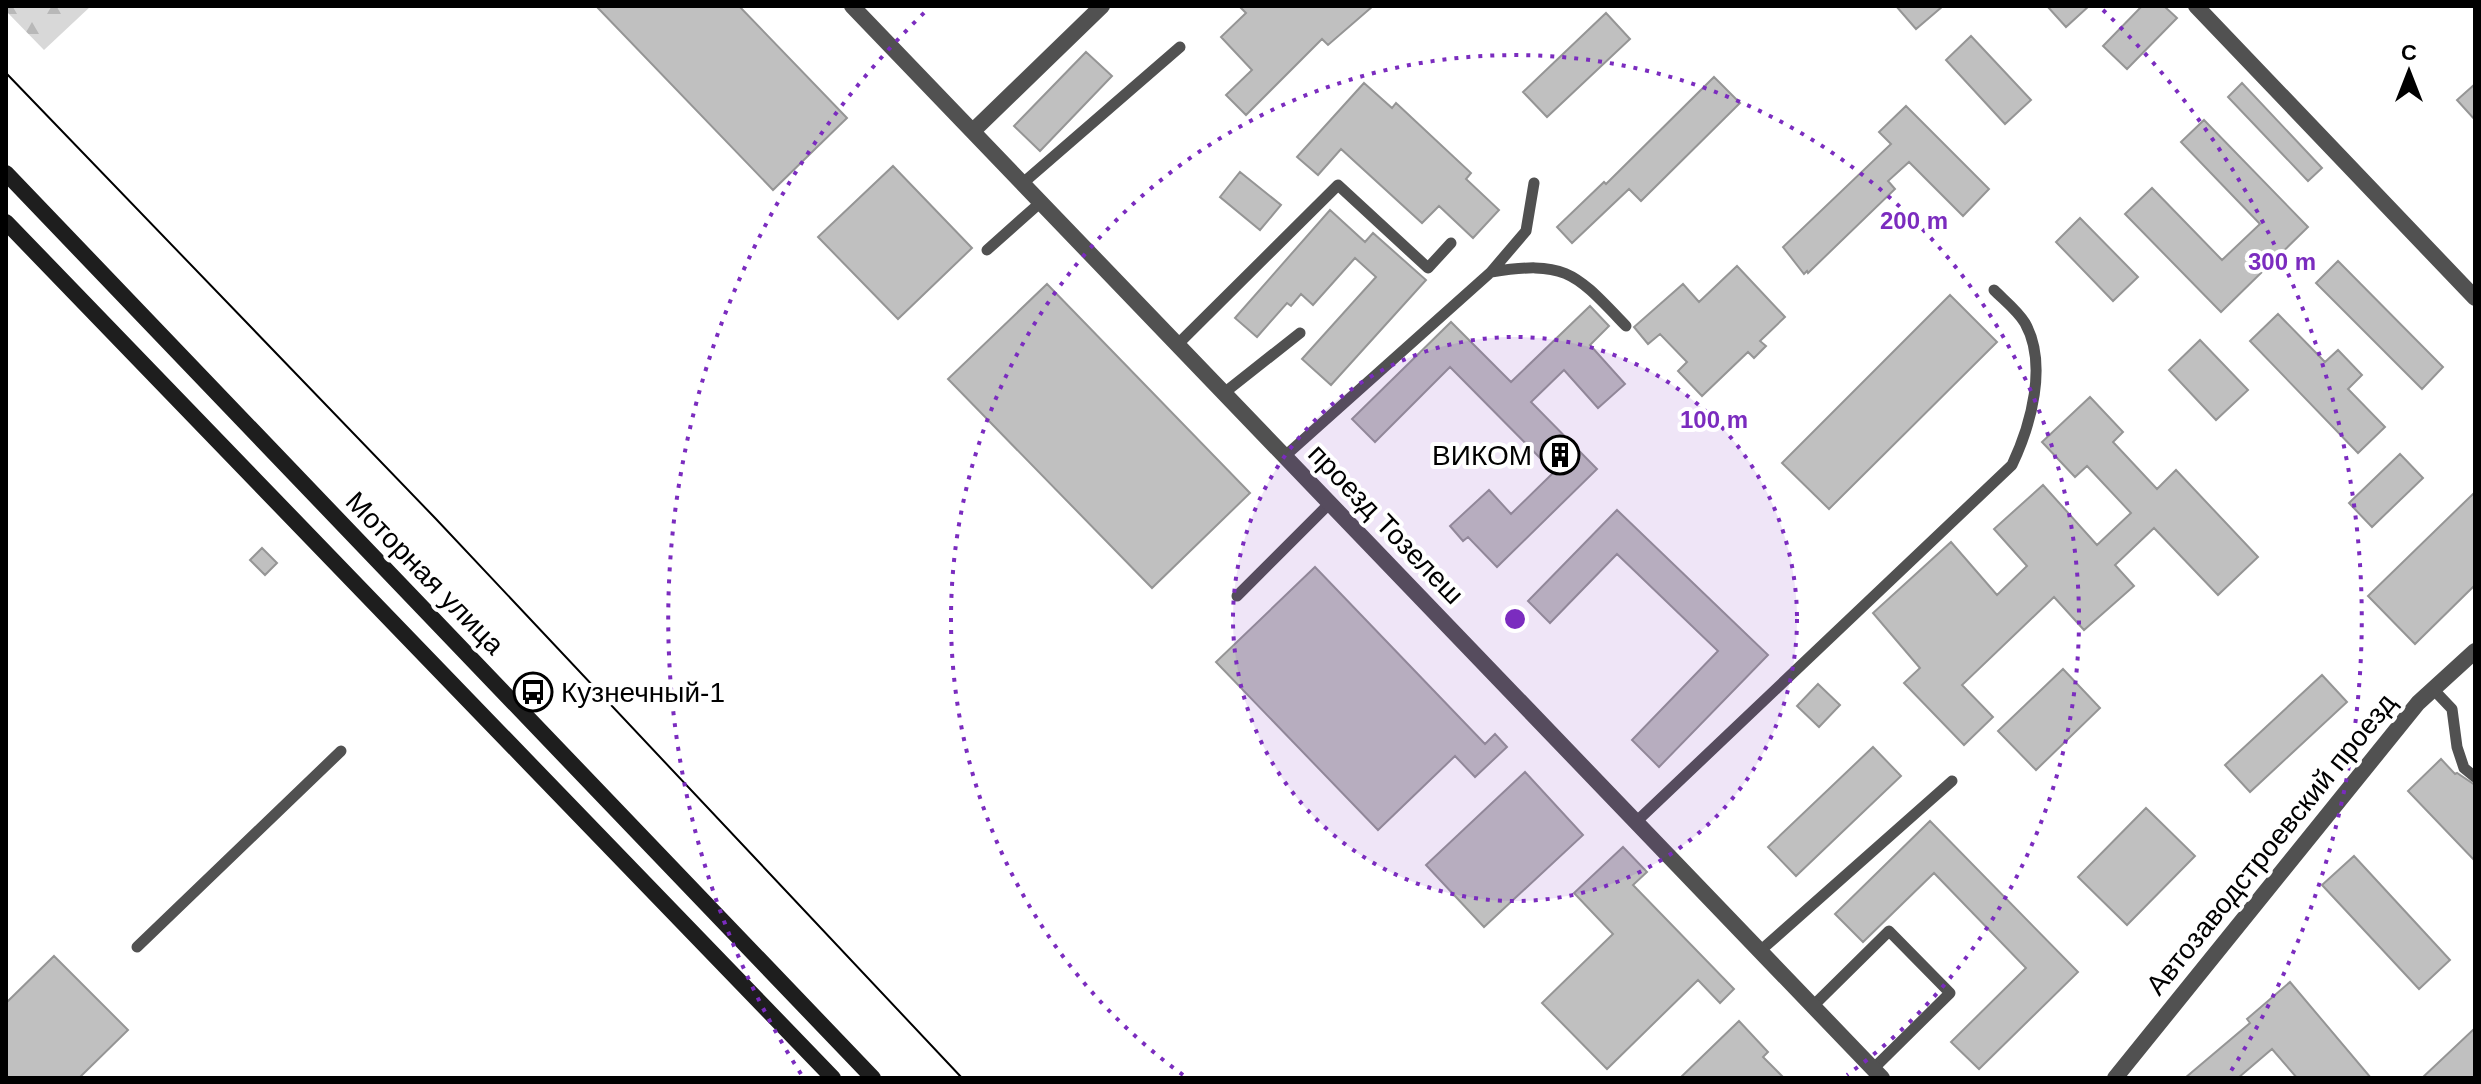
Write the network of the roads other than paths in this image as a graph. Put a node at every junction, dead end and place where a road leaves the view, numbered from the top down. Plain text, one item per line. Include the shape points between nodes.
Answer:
1 (852, 6) edge
2 (1102, 6) edge
3 (2196, 6) edge
4 (1180, 47) dead end
5 (973, 131) junction
6 (6, 173) edge
7 (1023, 183) junction
8 (1534, 183) dead end
9 (1041, 202) junction
10 (6, 222) edge
11 (1451, 243) dead end
12 (987, 250) dead end
13 (1491, 272) junction
14 (1994, 290) dead end
15 (2475, 298) edge
16 (1626, 326) dead end
17 (1300, 333) dead end
18 (1177, 345) junction
19 (1224, 393) junction
20 (1285, 456) junction
21 (1330, 503) junction
22 (1237, 596) dead end
23 (2475, 651) edge
24 (2433, 689) junction
25 (341, 751) dead end
26 (2475, 777) edge
27 (1952, 781) dead end
28 (1636, 822) junction
29 (137, 947) dead end
30 (1760, 951) junction
31 (1813, 1006) junction
32 (1878, 1073) edge
33 (833, 1078) edge
34 (873, 1078) edge
35 (2115, 1078) edge

1 - 5 street, проезд Тозелеш
2 - 5 street
3 - 15 street
4 - 7 lane
5 - 7 street, проезд Тозелеш
6 - 34 main road, Моторная улица
7 - 9 street, проезд Тозелеш
8 - 13 lane via 1526,231
9 - 12 lane
9 - 18 street, проезд Тозелеш
10 - 33 main road, Моторная улица
11 - 18 lane via 1428,268 1338,185
13 - 16 lane via 1556,268 1584,282
13 - 20 lane
14 - 28 lane via 2024,322 2034,347 2034,393 2012,465
17 - 19 lane
18 - 19 street, проезд Тозелеш
19 - 20 street, проезд Тозелеш
20 - 21 street, проезд Тозелеш
21 - 22 lane
21 - 28 street, проезд Тозелеш
23 - 24 street, Автозаводстроевский проезд
24 - 26 lane via 2452,709 2464,768
24 - 35 street, Автозаводстроевский проезд
25 - 29 lane
27 - 30 lane
28 - 30 street, проезд Тозелеш
30 - 31 street, проезд Тозелеш
31 - 32 street, проезд Тозелеш
31 - 32 lane via 1889,931 1950,993

